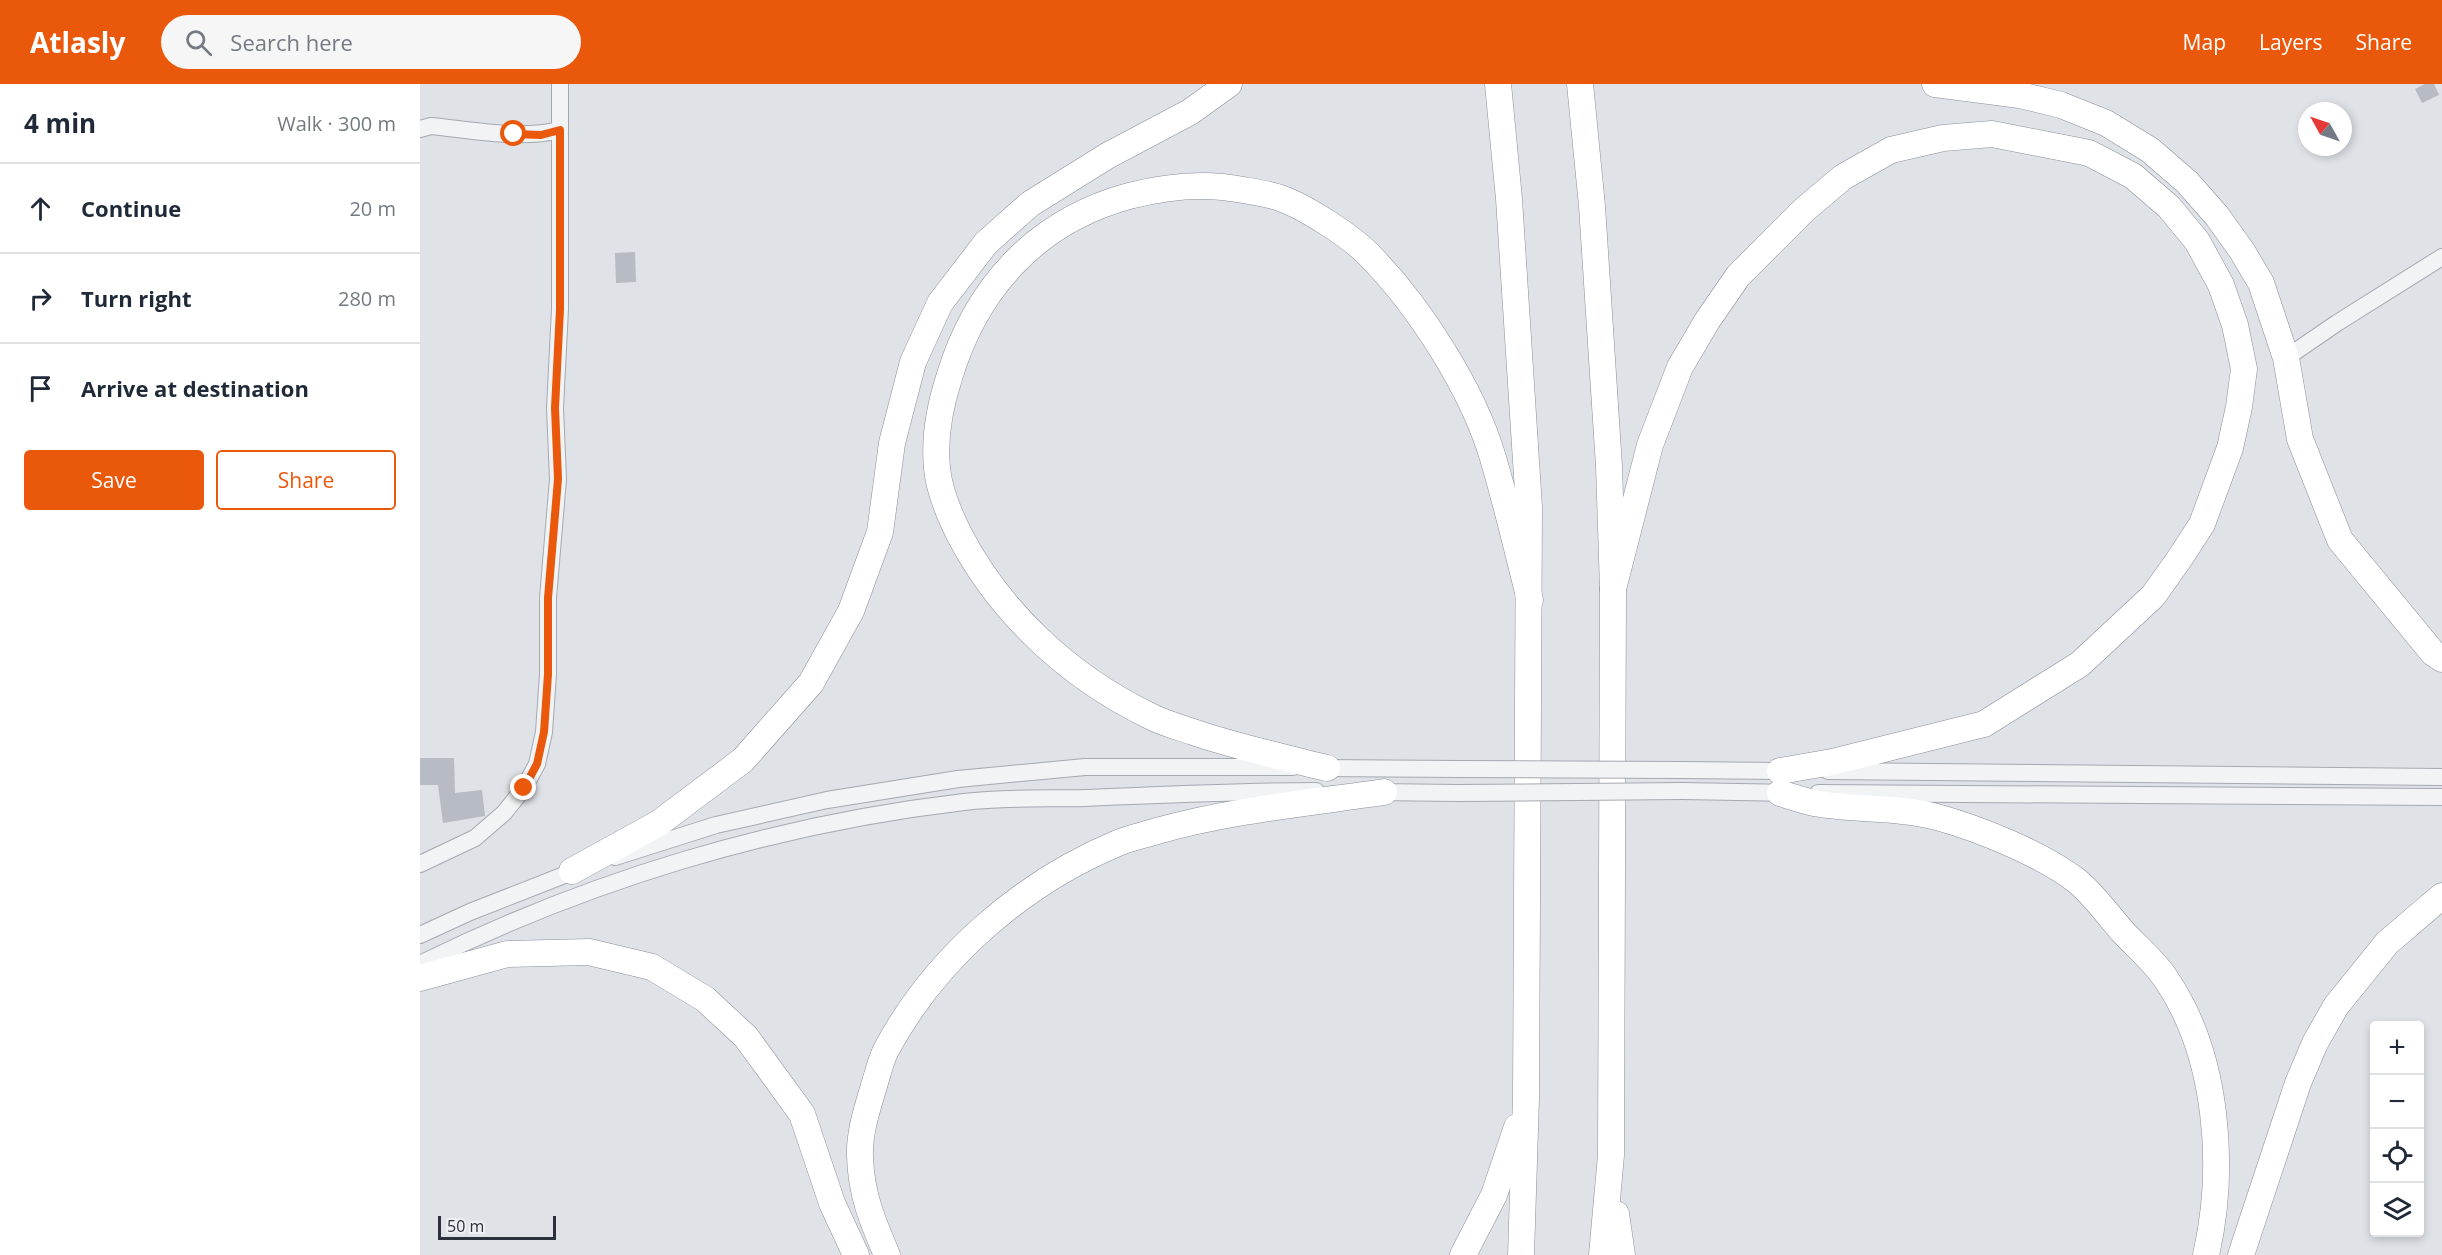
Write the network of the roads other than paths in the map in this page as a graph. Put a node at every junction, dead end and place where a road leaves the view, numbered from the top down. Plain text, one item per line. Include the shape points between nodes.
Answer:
1 (560, 84) edge
2 (1229, 84) edge
3 (1498, 84) edge
4 (1580, 84) edge
5 (1935, 84) edge
6 (420, 129) edge
7 (560, 130) junction
8 (2442, 257) edge
9 (2286, 358) junction
10 (1613, 588) junction
11 (1530, 600) junction
12 (2442, 659) edge
13 (1327, 768) junction
14 (2442, 777) edge
15 (1780, 782) junction
16 (1384, 792) junction
17 (2442, 797) edge
18 (420, 864) edge
19 (573, 871) junction
20 (2442, 896) edge
21 (420, 935) edge
22 (420, 964) edge
23 (420, 978) edge
24 (1526, 1098) junction
25 (1611, 1155) junction
26 (856, 1255) edge
27 (887, 1255) edge
28 (1463, 1255) edge
29 (1521, 1255) edge
30 (1602, 1255) edge
31 (1622, 1255) edge
32 (2206, 1255) edge
33 (2241, 1255) edge

1 - 7 street
2 - 19 highway via 1190,112 1107,156 1030,204 986,243 940,303 913,363 892,443 880,532 851,611 811,683 743,760 659,823
3 - 11 highway via 1529,507
4 - 10 highway via 1592,206
5 - 9 highway via 2020,94 2061,105 2106,123 2150,150 2187,182 2242,251 2261,283
6 - 7 street via 431,126 541,135
7 - 18 street via 560,309 555,408 558,479 548,598 544,732 537,764 504,813 475,838
8 - 9 street
9 - 12 highway via 2300,439 2340,540
10 - 15 highway via 1650,445 1680,367 1738,276 1843,177 1891,150 1943,138 1992,134 2089,153 2133,176 2169,207 2197,242 2221,285 2244,369 2230,448 2202,524 2180,558 2153,596 2080,664 1984,724 1832,762
10 - 25 highway
11 - 13 highway via 1493,456 1471,401 1404,294 1368,254 1327,224 1281,198 1217,184 1161,187 1108,202 1061,222 1016,259 980,304 956,352 939,409 937,468 948,512 975,564 1006,606 1093,685 1153,718 1233,746
11 - 24 highway
13 - 15 street, bridge via 1681,770
13 - 19 street via 1086,767 958,779 827,800 716,825
14 - 15 street
15 - 16 street, bridge via 1682,791
15 - 17 street
15 - 32 highway via 1818,804 1936,817 2033,855 2078,882 2166,978 2194,1037 2213,1113 2217,1169
16 - 22 street via 1224,791 967,801 839,820 722,848 585,893 483,933
16 - 27 highway via 1230,814 1119,842 1063,870 1005,909 958,952 919,998 885,1052 867,1109 860,1154 866,1206
19 - 21 street
20 - 33 highway via 2387,943 2336,1005 2298,1083
23 - 26 highway via 507,954 588,952 652,968 705,999 746,1037 802,1114 832,1203
24 - 28 highway via 1494,1195
24 - 29 highway
25 - 30 highway
25 - 31 highway

